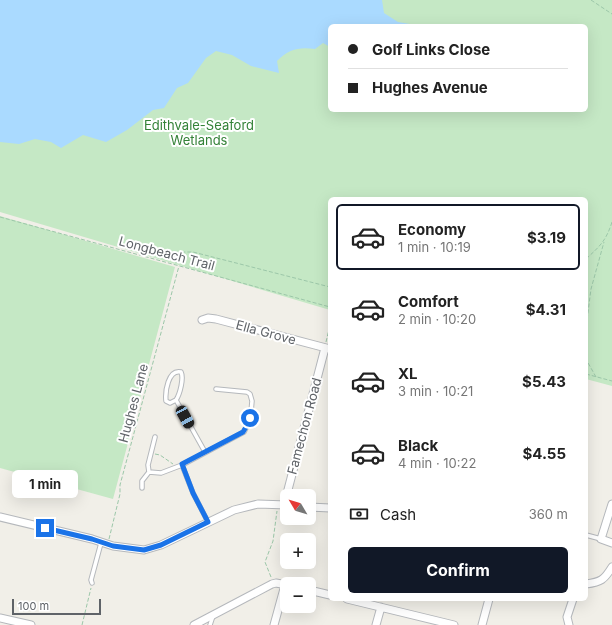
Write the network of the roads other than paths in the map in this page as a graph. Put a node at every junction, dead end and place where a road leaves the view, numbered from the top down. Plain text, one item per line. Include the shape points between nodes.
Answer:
1 (202, 320) dead end
2 (327, 349) edge
3 (216, 389) dead end
4 (176, 400) junction
5 (155, 437) dead end
6 (205, 452) junction
7 (182, 464) junction
8 (149, 472) junction
9 (142, 488) dead end
10 (288, 489) edge
11 (612, 504) edge
12 (280, 505) edge
13 (316, 507) edge
14 (328, 508) edge
15 (0, 517) edge
16 (208, 522) junction
17 (588, 536) edge
18 (601, 539) junction
19 (612, 543) edge
20 (104, 544) junction
21 (612, 567) edge
22 (92, 583) road end
23 (280, 584) edge
24 (588, 584) edge
25 (316, 592) edge
26 (328, 595) edge
27 (356, 601) edge
28 (488, 601) edge
29 (572, 601) edge
30 (280, 605) edge
31 (381, 607) junction
32 (213, 615) junction
33 (0, 618) edge
34 (31, 625) edge
35 (194, 625) edge
36 (210, 625) edge
37 (274, 625) edge
38 (376, 625) edge
39 (454, 625) edge
40 (482, 625) edge
41 (569, 625) edge

1 - 2 street, Ella Grove via 216,319
2 - 10 street, Famechon Road
3 - 6 lane via 249,393 252,400 250,414 243,432
4 - 4 lane via 168,403 166,394 171,375 177,371 183,376
4 - 6 lane
5 - 8 lane via 148,465
6 - 7 lane
7 - 8 lane via 160,472
7 - 16 lane
8 - 9 lane via 143,479
11 - 18 street
12 - 16 street via 258,504 234,510
13 - 14 street
15 - 20 street
16 - 20 street via 151,549 131,549
17 - 18 lane
18 - 19 street
20 - 22 lane
21 - 24 street via 598,582
23 - 32 street via 271,584
25 - 26 street
27 - 31 street
28 - 40 street
29 - 41 street via 567,617
30 - 37 street
31 - 38 street
31 - 39 street
32 - 35 street
32 - 36 lane
33 - 34 street

